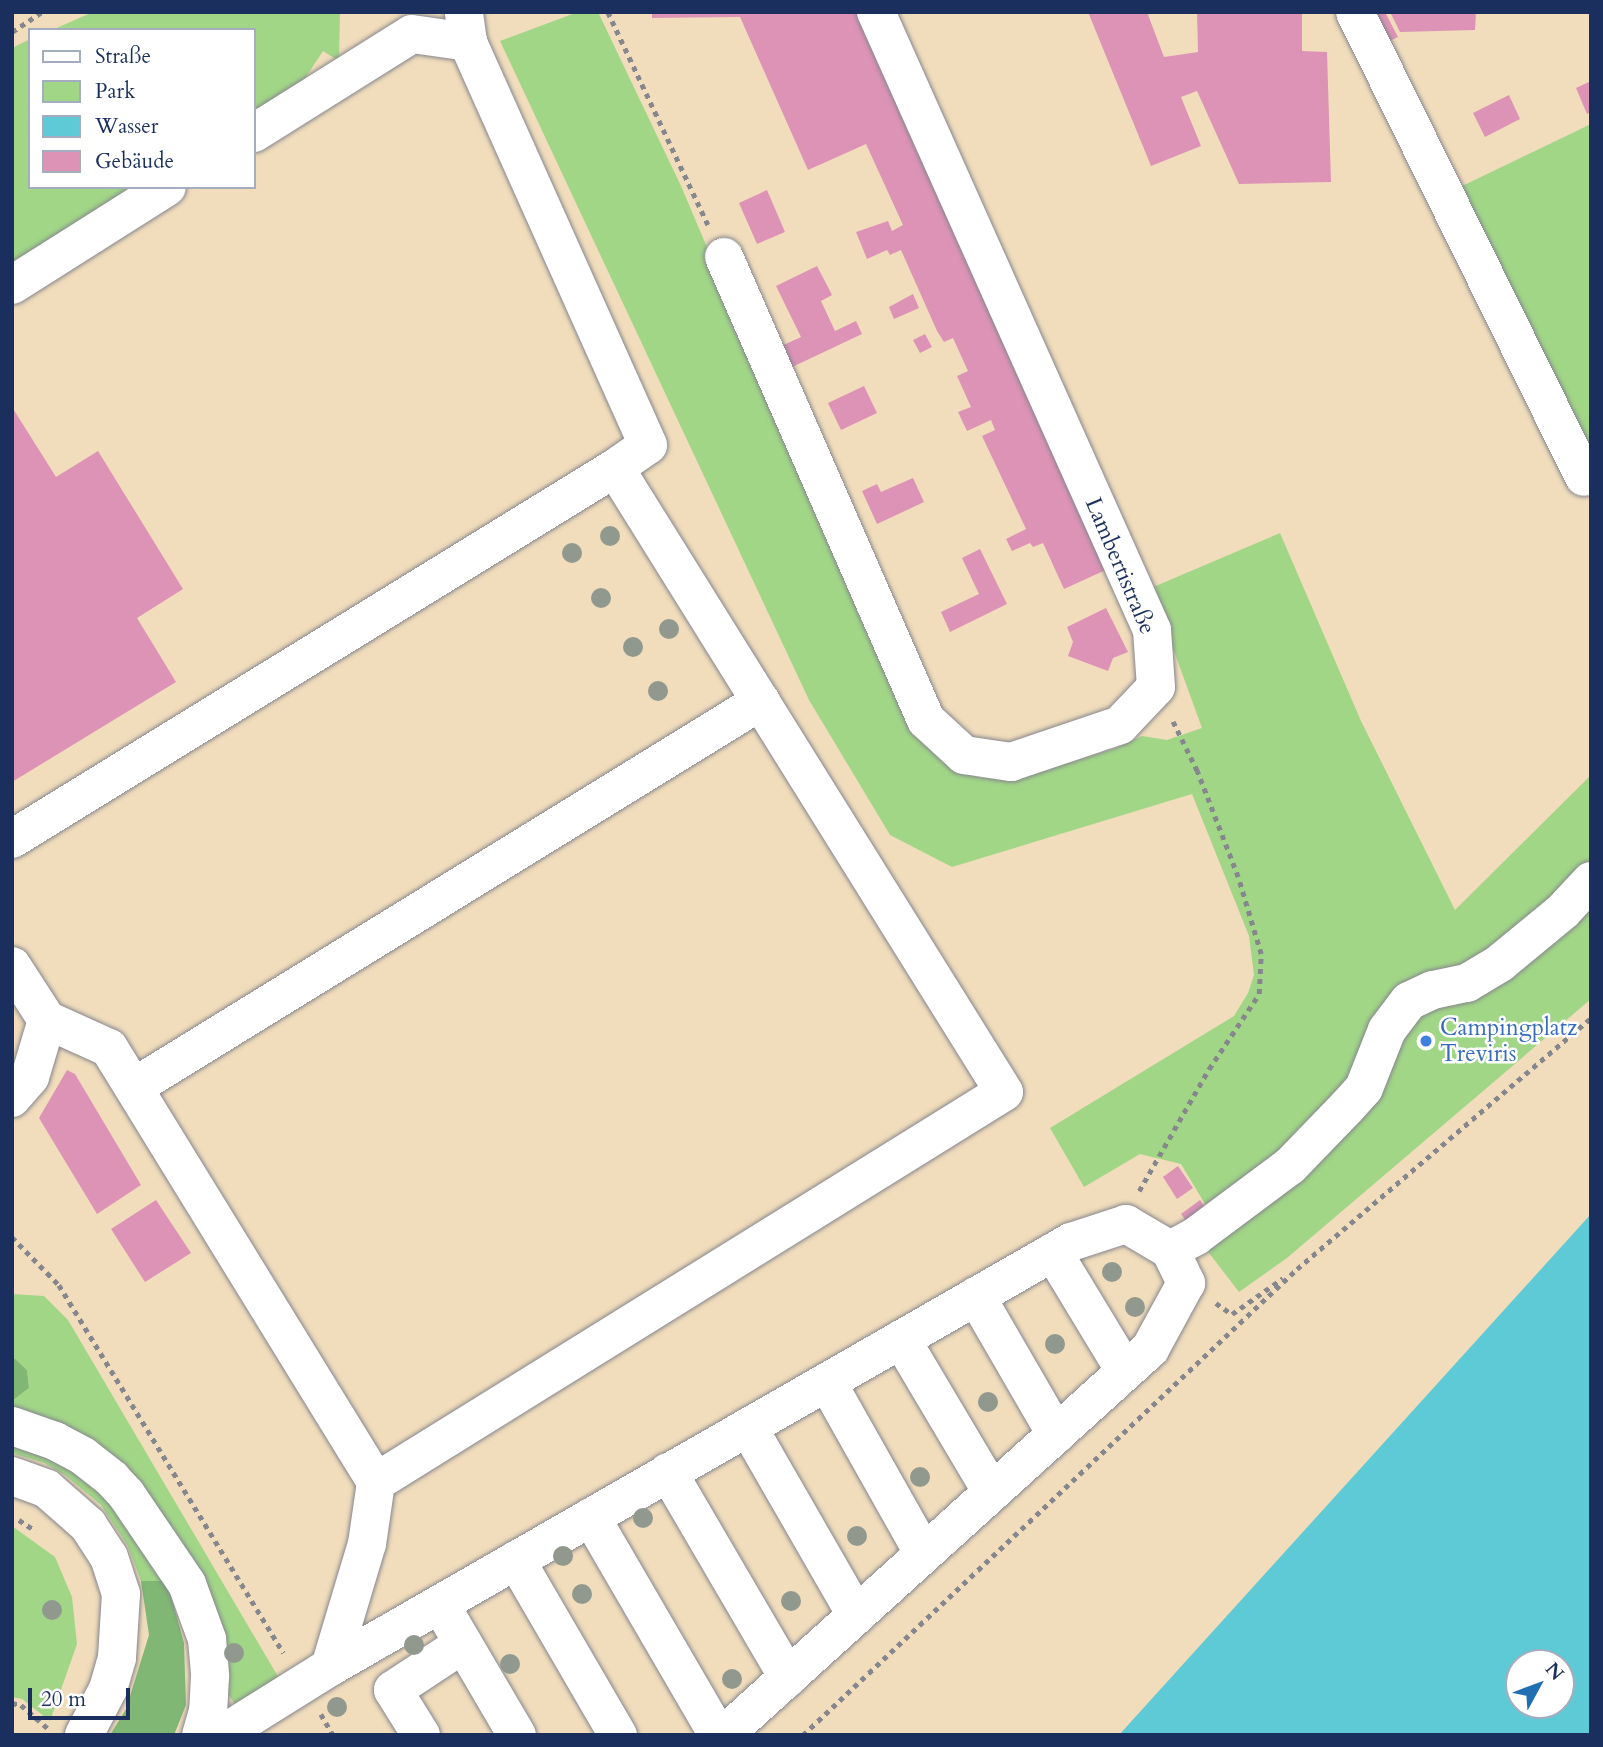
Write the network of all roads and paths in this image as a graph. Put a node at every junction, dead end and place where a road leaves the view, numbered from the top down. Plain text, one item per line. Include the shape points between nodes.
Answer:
1 (42, 12) edge
2 (608, 12) edge
3 (876, 12) edge
4 (1355, 12) edge
5 (412, 23) edge
6 (465, 27) edge
7 (12, 32) edge
8 (256, 132) edge
9 (164, 189) edge
10 (724, 257) joint
11 (12, 285) edge
12 (615, 468) junction
13 (1584, 477) dead end
14 (1156, 687) junction
15 (761, 701) junction
16 (12, 839) edge
17 (1591, 881) edge
18 (12, 966) edge
19 (1591, 1018) edge
20 (47, 1020) junction
21 (134, 1087) junction
22 (12, 1098) edge
23 (1126, 1224) junction
24 (12, 1237) edge
25 (1053, 1252) junction
26 (1178, 1267) junction
27 (1297, 1269) junction
28 (976, 1296) junction
29 (901, 1339) junction
30 (1125, 1371) junction
31 (827, 1382) junction
32 (12, 1426) edge
33 (748, 1427) junction
34 (1056, 1434) junction
35 (668, 1472) junction
36 (12, 1476) edge
37 (376, 1482) junction
38 (992, 1492) junction
39 (12, 1517) edge
40 (591, 1517) junction
41 (40, 1534) dead end
42 (924, 1554) junction
43 (516, 1560) junction
44 (440, 1604) junction
45 (856, 1615) junction
46 (463, 1644) junction
47 (317, 1676) junction
48 (788, 1677) junction
49 (12, 1703) edge
50 (63, 1727) edge
51 (243, 1729) edge
52 (55, 1735) edge
53 (201, 1735) edge
54 (421, 1735) edge
55 (517, 1735) edge
56 (618, 1735) edge
57 (718, 1735) edge
58 (724, 1735) edge
59 (803, 1735) edge

1 - 7 path
2 - 10 path
3 - 14 street, Lambertistraße via 1152,630
4 - 13 street
5 - 6 street
5 - 8 street
6 - 12 street via 648,444
9 - 11 street
10 - 14 street via 926,720 964,755 1011,762 1121,725
12 - 15 street
12 - 16 street
14 - 23 path via 1197,771 1238,877 1261,954 1259,994 1209,1069 1139,1191
15 - 21 street
15 - 37 street via 1004,1092
17 - 26 street via 1563,911 1500,963 1467,983 1409,1001 1387,1030 1364,1088 1348,1107 1290,1166 1196,1236
18 - 20 street
19 - 27 path
20 - 21 street via 109,1048
20 - 22 street via 30,1077
21 - 37 street
23 - 25 street
23 - 26 street
24 - 47 path via 59,1285
25 - 28 street
25 - 30 street
26 - 27 path via 1231,1314
26 - 30 street via 1150,1349
27 - 59 path
28 - 29 street
28 - 34 street
29 - 31 street
29 - 38 street
30 - 34 street
31 - 33 street
31 - 42 street
32 - 53 street via 72,1450 112,1479 187,1584 207,1639 208,1711
33 - 35 street
33 - 45 street
34 - 38 street
35 - 40 street
35 - 48 street
36 - 50 street via 47,1489 88,1525 109,1557 121,1594 117,1658 108,1689
37 - 47 street via 368,1544
38 - 42 street
39 - 41 path
40 - 43 street
40 - 57 street
42 - 45 street
43 - 44 street
43 - 56 street
44 - 46 street
44 - 47 street
45 - 48 street
46 - 54 street via 393,1690
46 - 55 street
47 - 51 street
48 - 58 street
49 - 50 path
50 - 52 path

